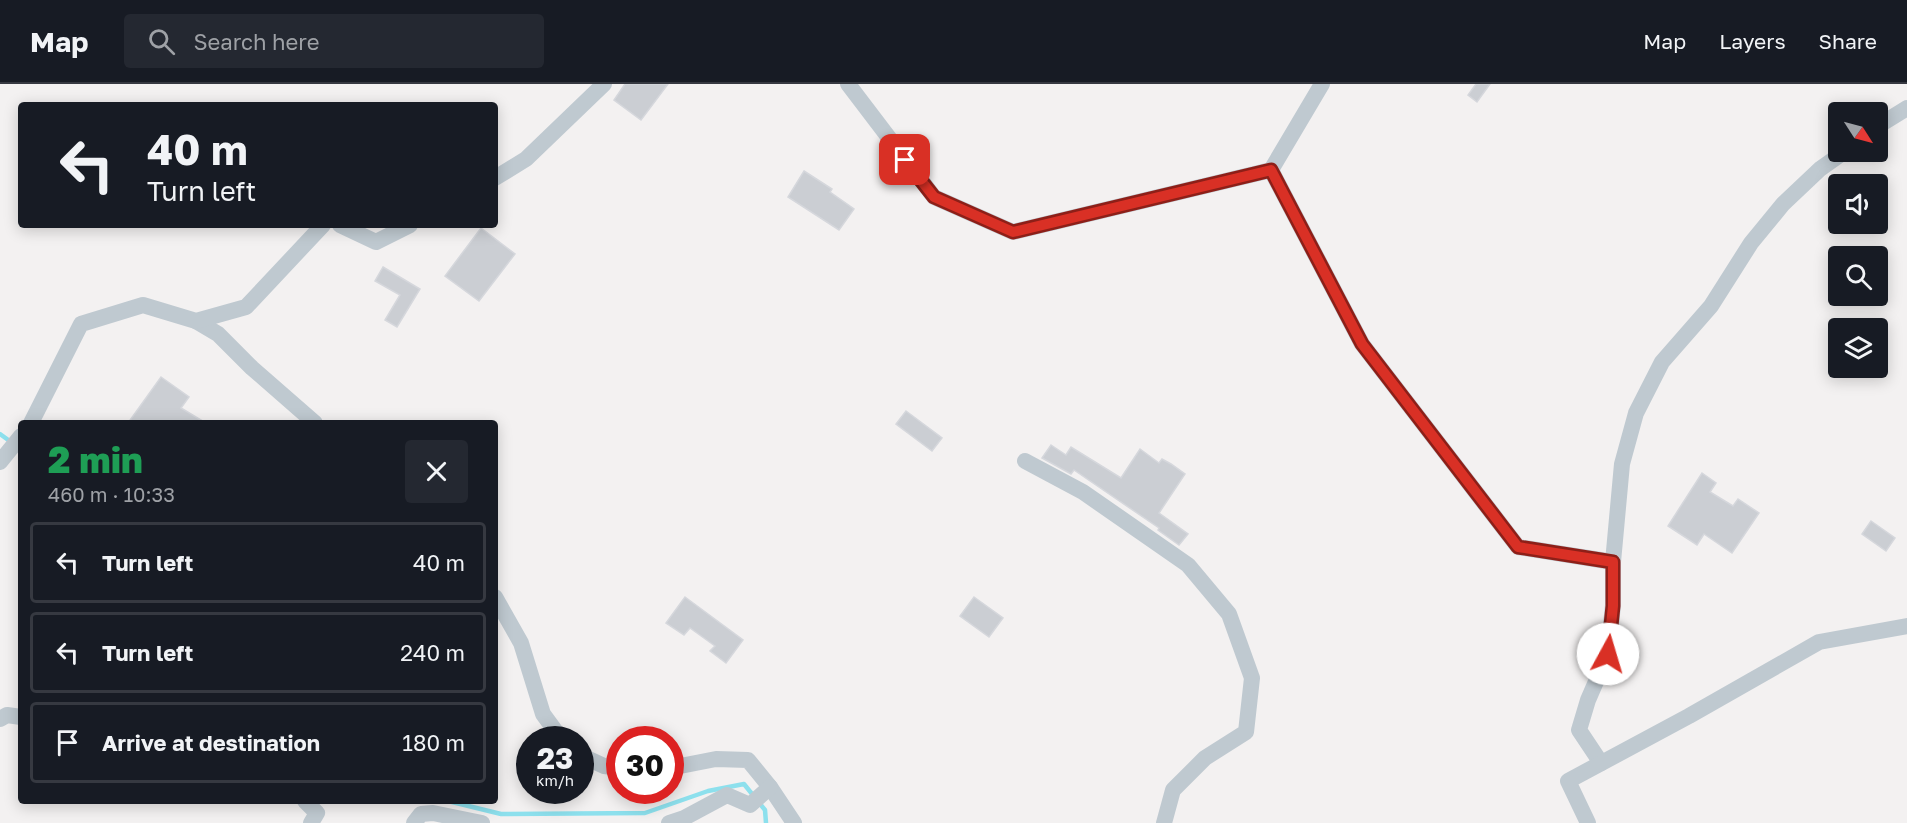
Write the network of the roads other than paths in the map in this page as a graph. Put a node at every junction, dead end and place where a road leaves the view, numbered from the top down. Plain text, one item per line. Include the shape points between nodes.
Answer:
1 (604, 84) edge
2 (848, 84) edge
3 (1322, 84) edge
4 (1907, 108) edge
5 (1888, 120) edge
6 (1830, 162) edge
7 (1271, 170) junction
8 (498, 176) edge
9 (320, 228) edge
10 (346, 228) edge
11 (404, 228) edge
12 (196, 321) junction
13 (33, 420) edge
14 (312, 420) edge
15 (18, 440) edge
16 (1025, 461) dead end
17 (0, 462) edge
18 (1613, 562) junction
19 (498, 602) edge
20 (1907, 626) edge
21 (18, 717) edge
22 (0, 719) edge
23 (552, 726) edge
24 (1602, 763) junction
25 (684, 765) edge
26 (770, 787) junction
27 (308, 804) edge
28 (311, 823) edge
29 (414, 823) edge
30 (482, 823) edge
31 (669, 823) edge
32 (794, 823) edge
33 (1164, 823) edge
34 (1588, 823) edge

1 - 8 street via 526,159
2 - 7 street via 934,197 1013,232
3 - 7 street
4 - 5 street
6 - 18 street via 1783,204 1751,243 1711,306 1662,362 1636,413 1622,464
7 - 18 street via 1362,344 1518,547
9 - 12 street via 246,307
10 - 11 street via 376,242
12 - 13 street via 142,305 81,324
12 - 14 street via 218,334
15 - 17 street
16 - 33 street via 1083,492 1188,565 1229,614 1252,678 1246,732 1205,758 1173,790
18 - 24 street via 1608,654 1579,730
19 - 23 street via 521,643 543,714
20 - 24 street via 1819,642
21 - 22 street via 7,715
24 - 34 street via 1568,781
25 - 26 street via 716,759 748,760
26 - 31 street via 750,805 727,795
26 - 32 street
27 - 28 street via 317,813
29 - 30 street via 421,814 432,813

